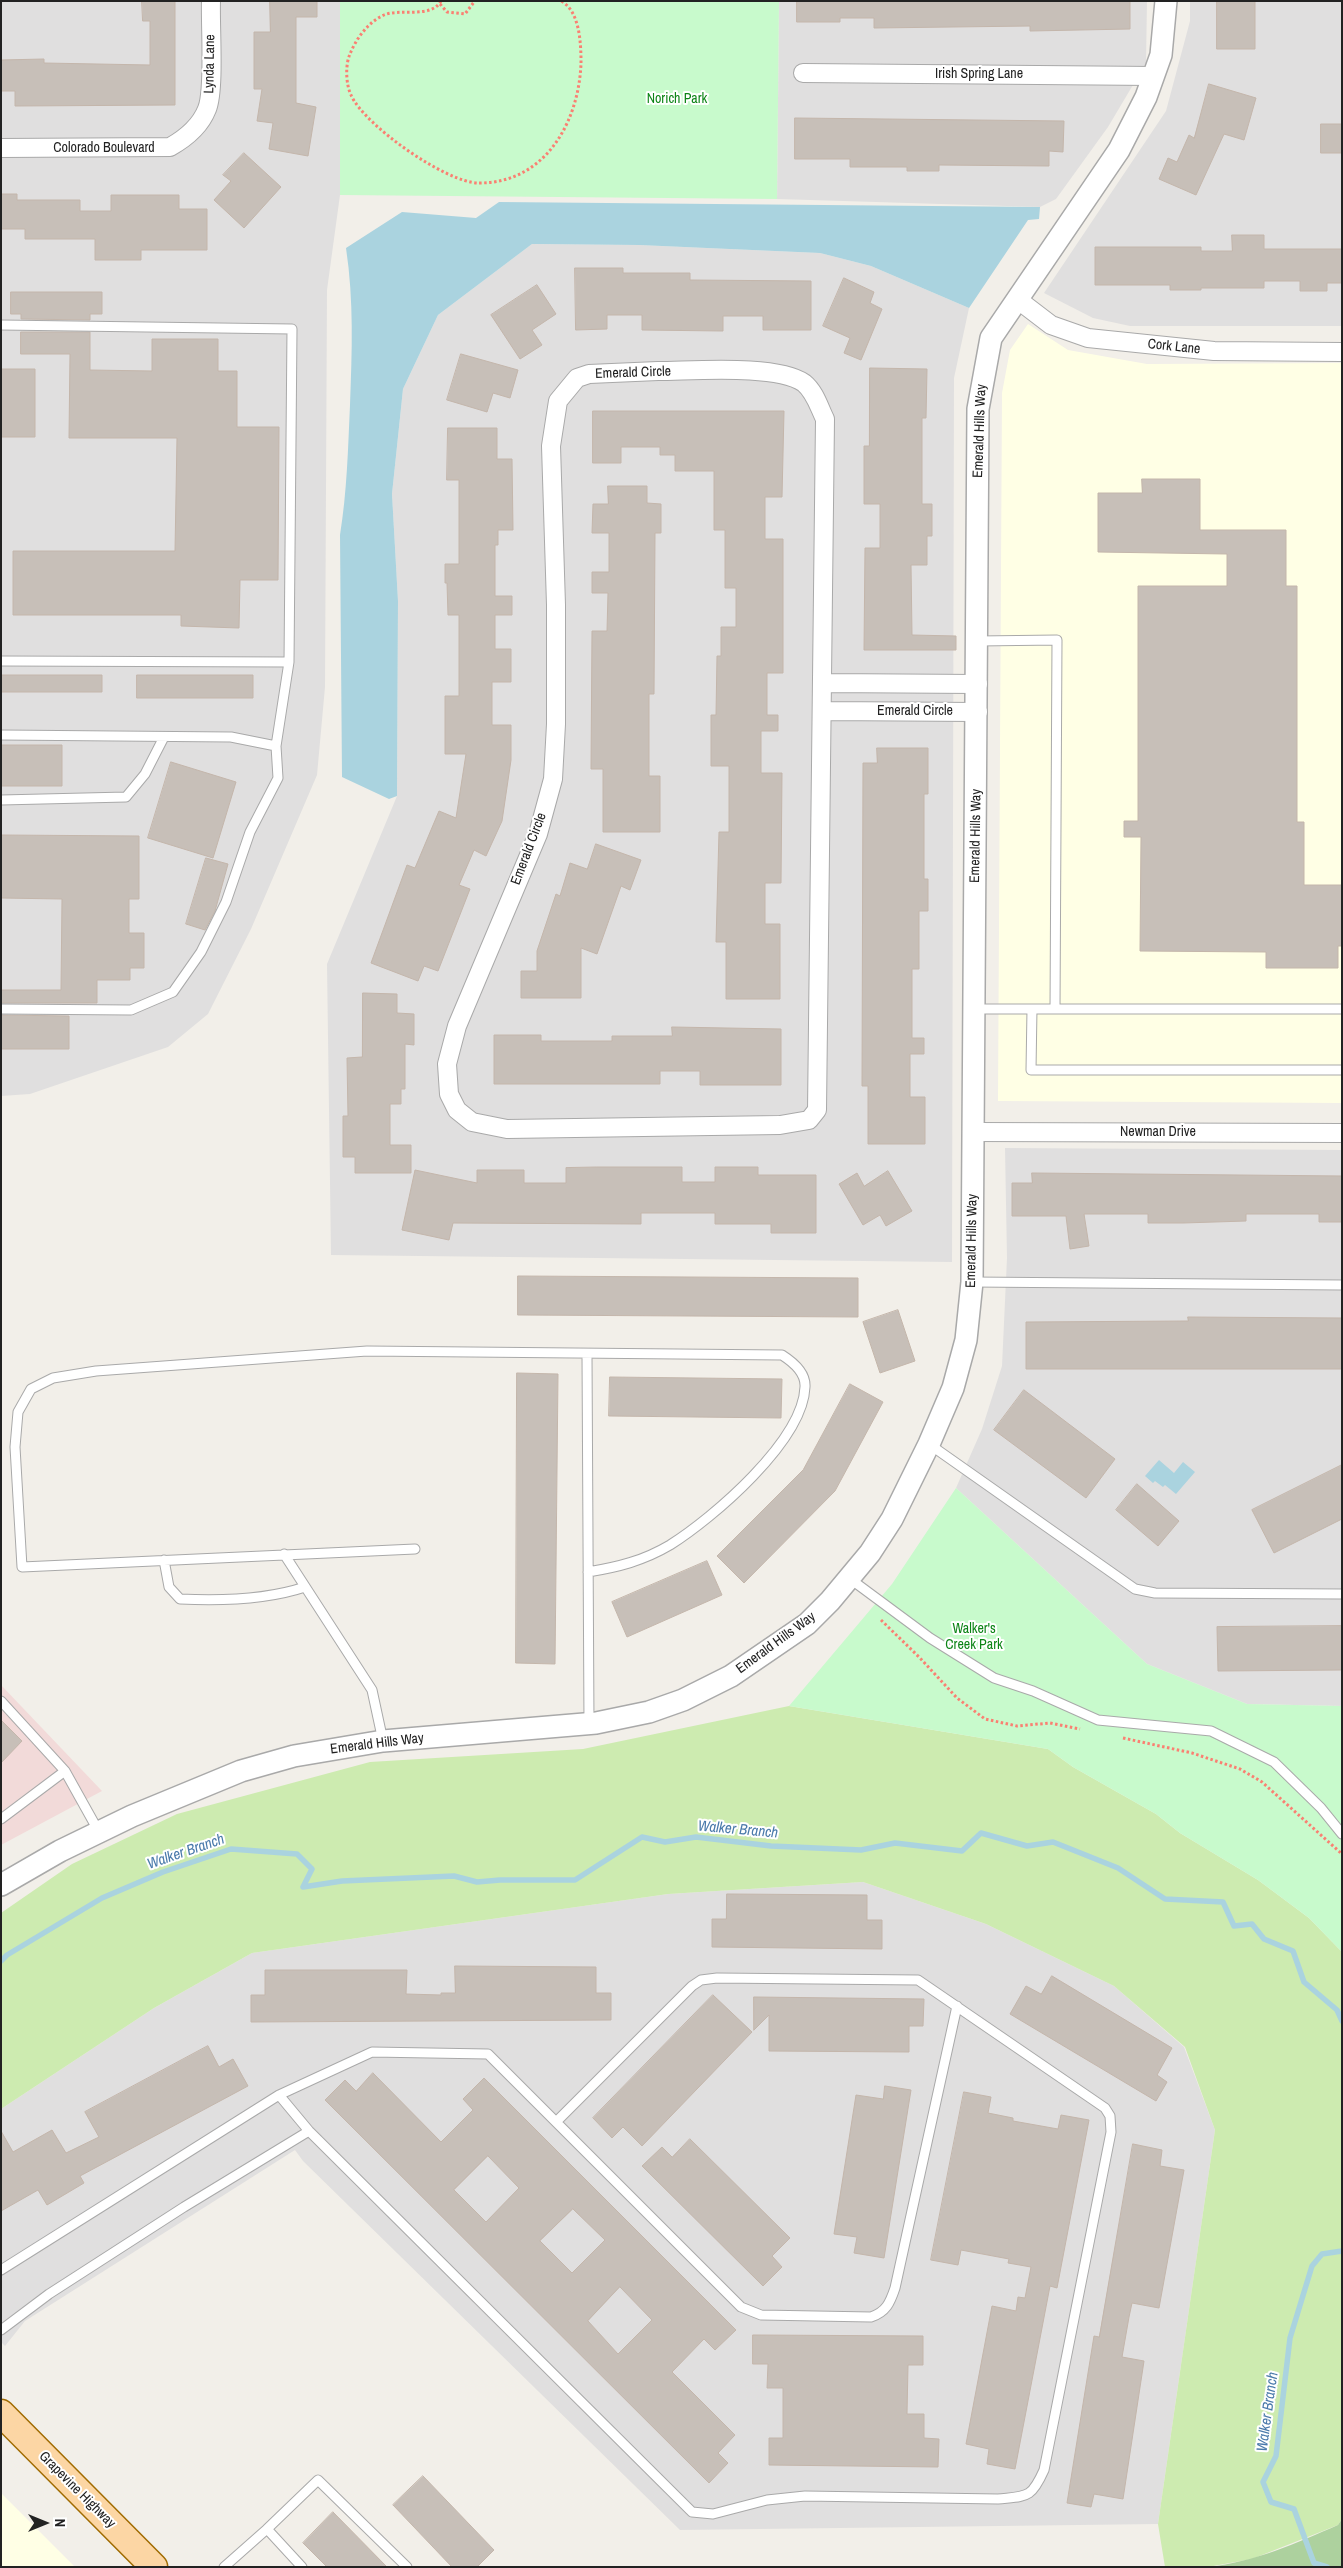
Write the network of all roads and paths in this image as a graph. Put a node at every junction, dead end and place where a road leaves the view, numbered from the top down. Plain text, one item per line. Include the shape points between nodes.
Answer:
1 (210, 1) edge
2 (474, 1) edge
3 (560, 1) edge
4 (1166, 1) edge
5 (440, 3) edge
6 (803, 73) dead end
7 (1154, 76) junction
8 (198, 124) joint
9 (1, 148) edge
10 (1017, 299) junction
11 (1, 325) edge
12 (1342, 352) edge
13 (978, 641) junction
14 (1, 662) edge
15 (289, 662) junction
16 (824, 683) junction
17 (978, 684) junction
18 (823, 711) junction
19 (978, 712) junction
20 (1, 735) edge
21 (164, 737) junction
22 (276, 746) junction
23 (1, 800) edge
24 (1, 1009) edge
25 (975, 1009) junction
26 (1032, 1009) junction
27 (1055, 1009) junction
28 (1342, 1009) edge
29 (1342, 1070) edge
30 (973, 1132) junction
31 (1342, 1133) edge
32 (972, 1282) junction
33 (1342, 1285) edge
34 (587, 1354) junction
35 (929, 1444) junction
36 (415, 1549) dead end
37 (284, 1554) junction
38 (164, 1560) junction
39 (588, 1572) junction
40 (850, 1578) junction
41 (305, 1587) junction
42 (1342, 1594) edge
43 (1, 1701) edge
44 (589, 1724) junction
45 (383, 1741) junction
46 (65, 1771) junction
47 (1, 1819) edge
48 (99, 1832) junction
49 (1342, 1834) edge
50 (1, 1885) edge
51 (956, 2006) junction
52 (279, 2095) junction
53 (556, 2122) junction
54 (309, 2131) junction
55 (1, 2270) edge
56 (1, 2330) edge
57 (1, 2413) edge
58 (267, 2529) junction
59 (154, 2567) edge
60 (224, 2567) edge
61 (302, 2567) edge
62 (406, 2567) edge

1 - 8 street, Lynda Lane via 210,91 208,109
2 - 5 path via 465,14 447,12
3 - 5 path via 573,12 581,44 579,83 570,120 549,152 536,164 519,173 479,183 447,175 392,140 350,95 348,57 356,40 370,25 385,15 427,10
4 - 7 street, Emerald Hills Way via 1162,55
6 - 7 street, Irish Spring Lane
7 - 10 street, Emerald Hills Way via 1120,150
8 - 9 street, Colorado Boulevard via 187,138 170,147
10 - 12 street, Cork Lane via 1051,325 1088,338 1214,351
10 - 13 street, Emerald Hills Way via 991,338 978,409
11 - 15 lane via 292,329
13 - 17 street, Emerald Hills Way
13 - 27 lane via 1057,640
14 - 15 lane
15 - 22 lane
16 - 17 street
16 - 18 street, Emerald Circle
16 - 18 street, Emerald Circle via 825,419 812,391 792,376 766,371 589,374 578,378 558,401 551,446 556,605 553,779 538,834 457,1026 447,1064 449,1094 457,1110 472,1122 507,1128 780,1125 809,1120 817,1110 819,1092
17 - 19 street, Emerald Hills Way
18 - 19 street, Emerald Circle
19 - 25 street, Emerald Hills Way
20 - 21 lane
21 - 22 lane via 231,737
21 - 23 lane via 144,774 126,797
22 - 24 lane via 278,778 250,832 226,902 201,952 173,992 131,1010
25 - 26 lane
25 - 30 street, Emerald Hills Way
26 - 27 lane
26 - 29 lane via 1031,1070
27 - 28 lane
30 - 31 street, Newman Drive
30 - 32 street, Emerald Hills Way
32 - 33 lane
32 - 35 street, Emerald Hills Way via 966,1340 953,1388
34 - 38 lane via 367,1352 96,1371 53,1378 31,1390 18,1412 15,1447 22,1567
34 - 39 lane
34 - 39 lane via 782,1354 798,1366 805,1386 796,1417 766,1463 722,1507 669,1545 627,1566
35 - 40 street, Emerald Hills Way via 892,1519
35 - 42 lane via 1135,1588 1155,1593
36 - 37 lane
37 - 38 lane
37 - 41 lane
38 - 41 lane via 170,1587 180,1599 282,1595
39 - 44 lane
40 - 44 street, Emerald Hills Way via 807,1624 731,1676 683,1700 649,1712
40 - 49 lane via 930,1638 994,1678 1033,1691 1098,1720 1211,1731 1274,1762 1322,1808
41 - 45 lane via 372,1690
43 - 46 lane
44 - 45 street, Emerald Hills Way
45 - 48 street, Emerald Hills Way via 294,1756 241,1771
46 - 47 lane
46 - 48 lane
48 - 50 street, Emerald Hills Way
51 - 53 lane via 918,1980 701,1980
51 - 53 lane via 895,2288 882,2314 871,2317 761,2315 741,2307
51 - 54 lane via 1105,2108 1110,2116 1111,2132 1044,2470 1035,2489 1026,2496 998,2499 805,2496 767,2500 713,2514 692,2512
52 - 53 lane via 372,2052 488,2054
52 - 54 lane
52 - 55 lane
54 - 56 lane via 168,2217 49,2294
57 - 59 main road, Grapevine Highway
58 - 60 lane
58 - 61 lane
58 - 62 lane via 318,2480

